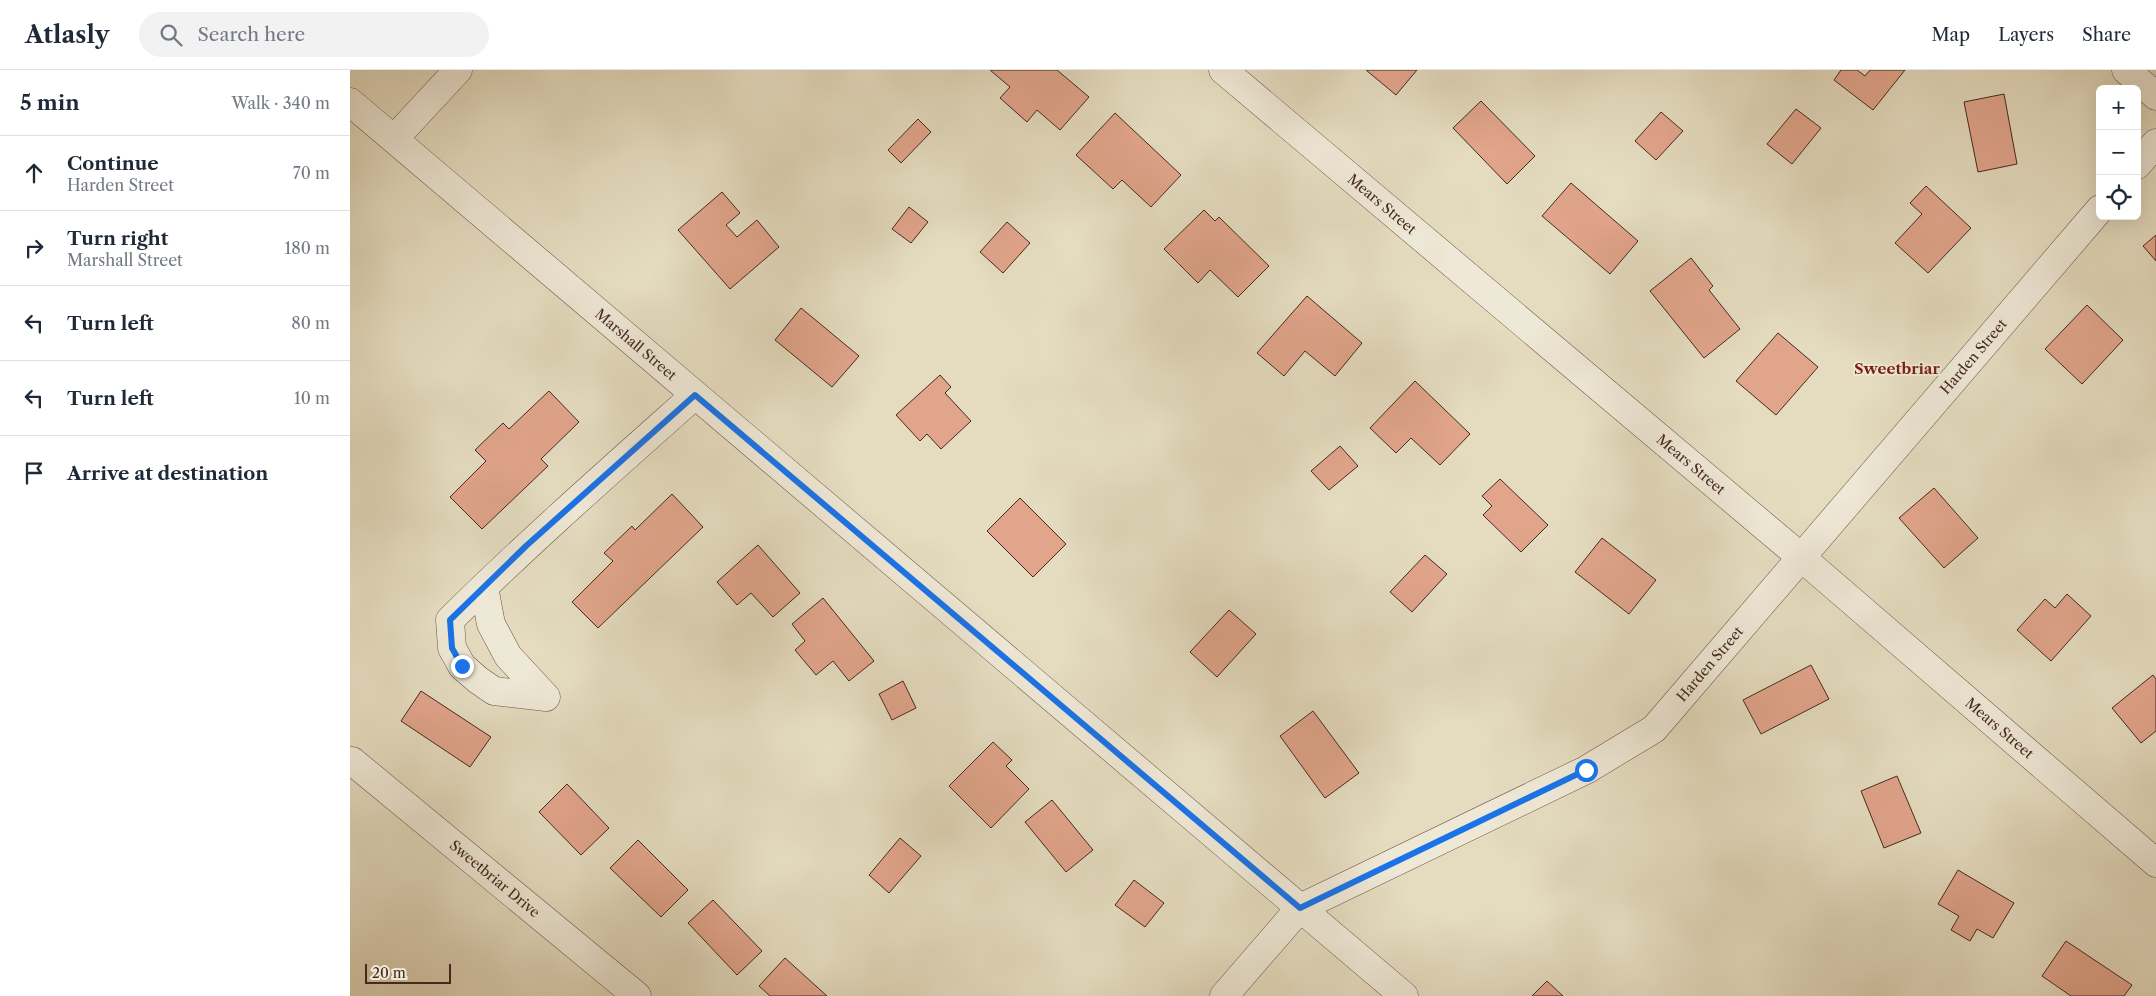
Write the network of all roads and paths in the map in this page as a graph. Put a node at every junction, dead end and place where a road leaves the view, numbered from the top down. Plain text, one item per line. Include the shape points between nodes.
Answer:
1 (458, 70) edge
2 (1223, 70) edge
3 (2126, 70) edge
4 (2156, 96) edge
5 (350, 102) edge
6 (394, 139) junction
7 (2156, 143) edge
8 (2141, 160) edge
9 (2096, 214) edge
10 (695, 395) junction
11 (1802, 558) junction
12 (484, 587) dead end
13 (352, 762) dead end
14 (2156, 863) edge
15 (1300, 908) junction
16 (638, 996) edge
17 (1224, 996) edge
18 (1404, 996) edge

1 - 6 street
2 - 11 street, Mears Street
3 - 4 street
5 - 6 street, Marshall Street
6 - 10 street, Marshall Street
7 - 8 street
9 - 11 street, Harden Street
10 - 12 street
10 - 15 street, Marshall Street
11 - 14 street, Mears Street
11 - 15 street, Harden Street via 1654,729 1586,770
13 - 16 street, Sweetbriar Drive
15 - 17 street, Harden Street
15 - 18 street, Marshall Street

